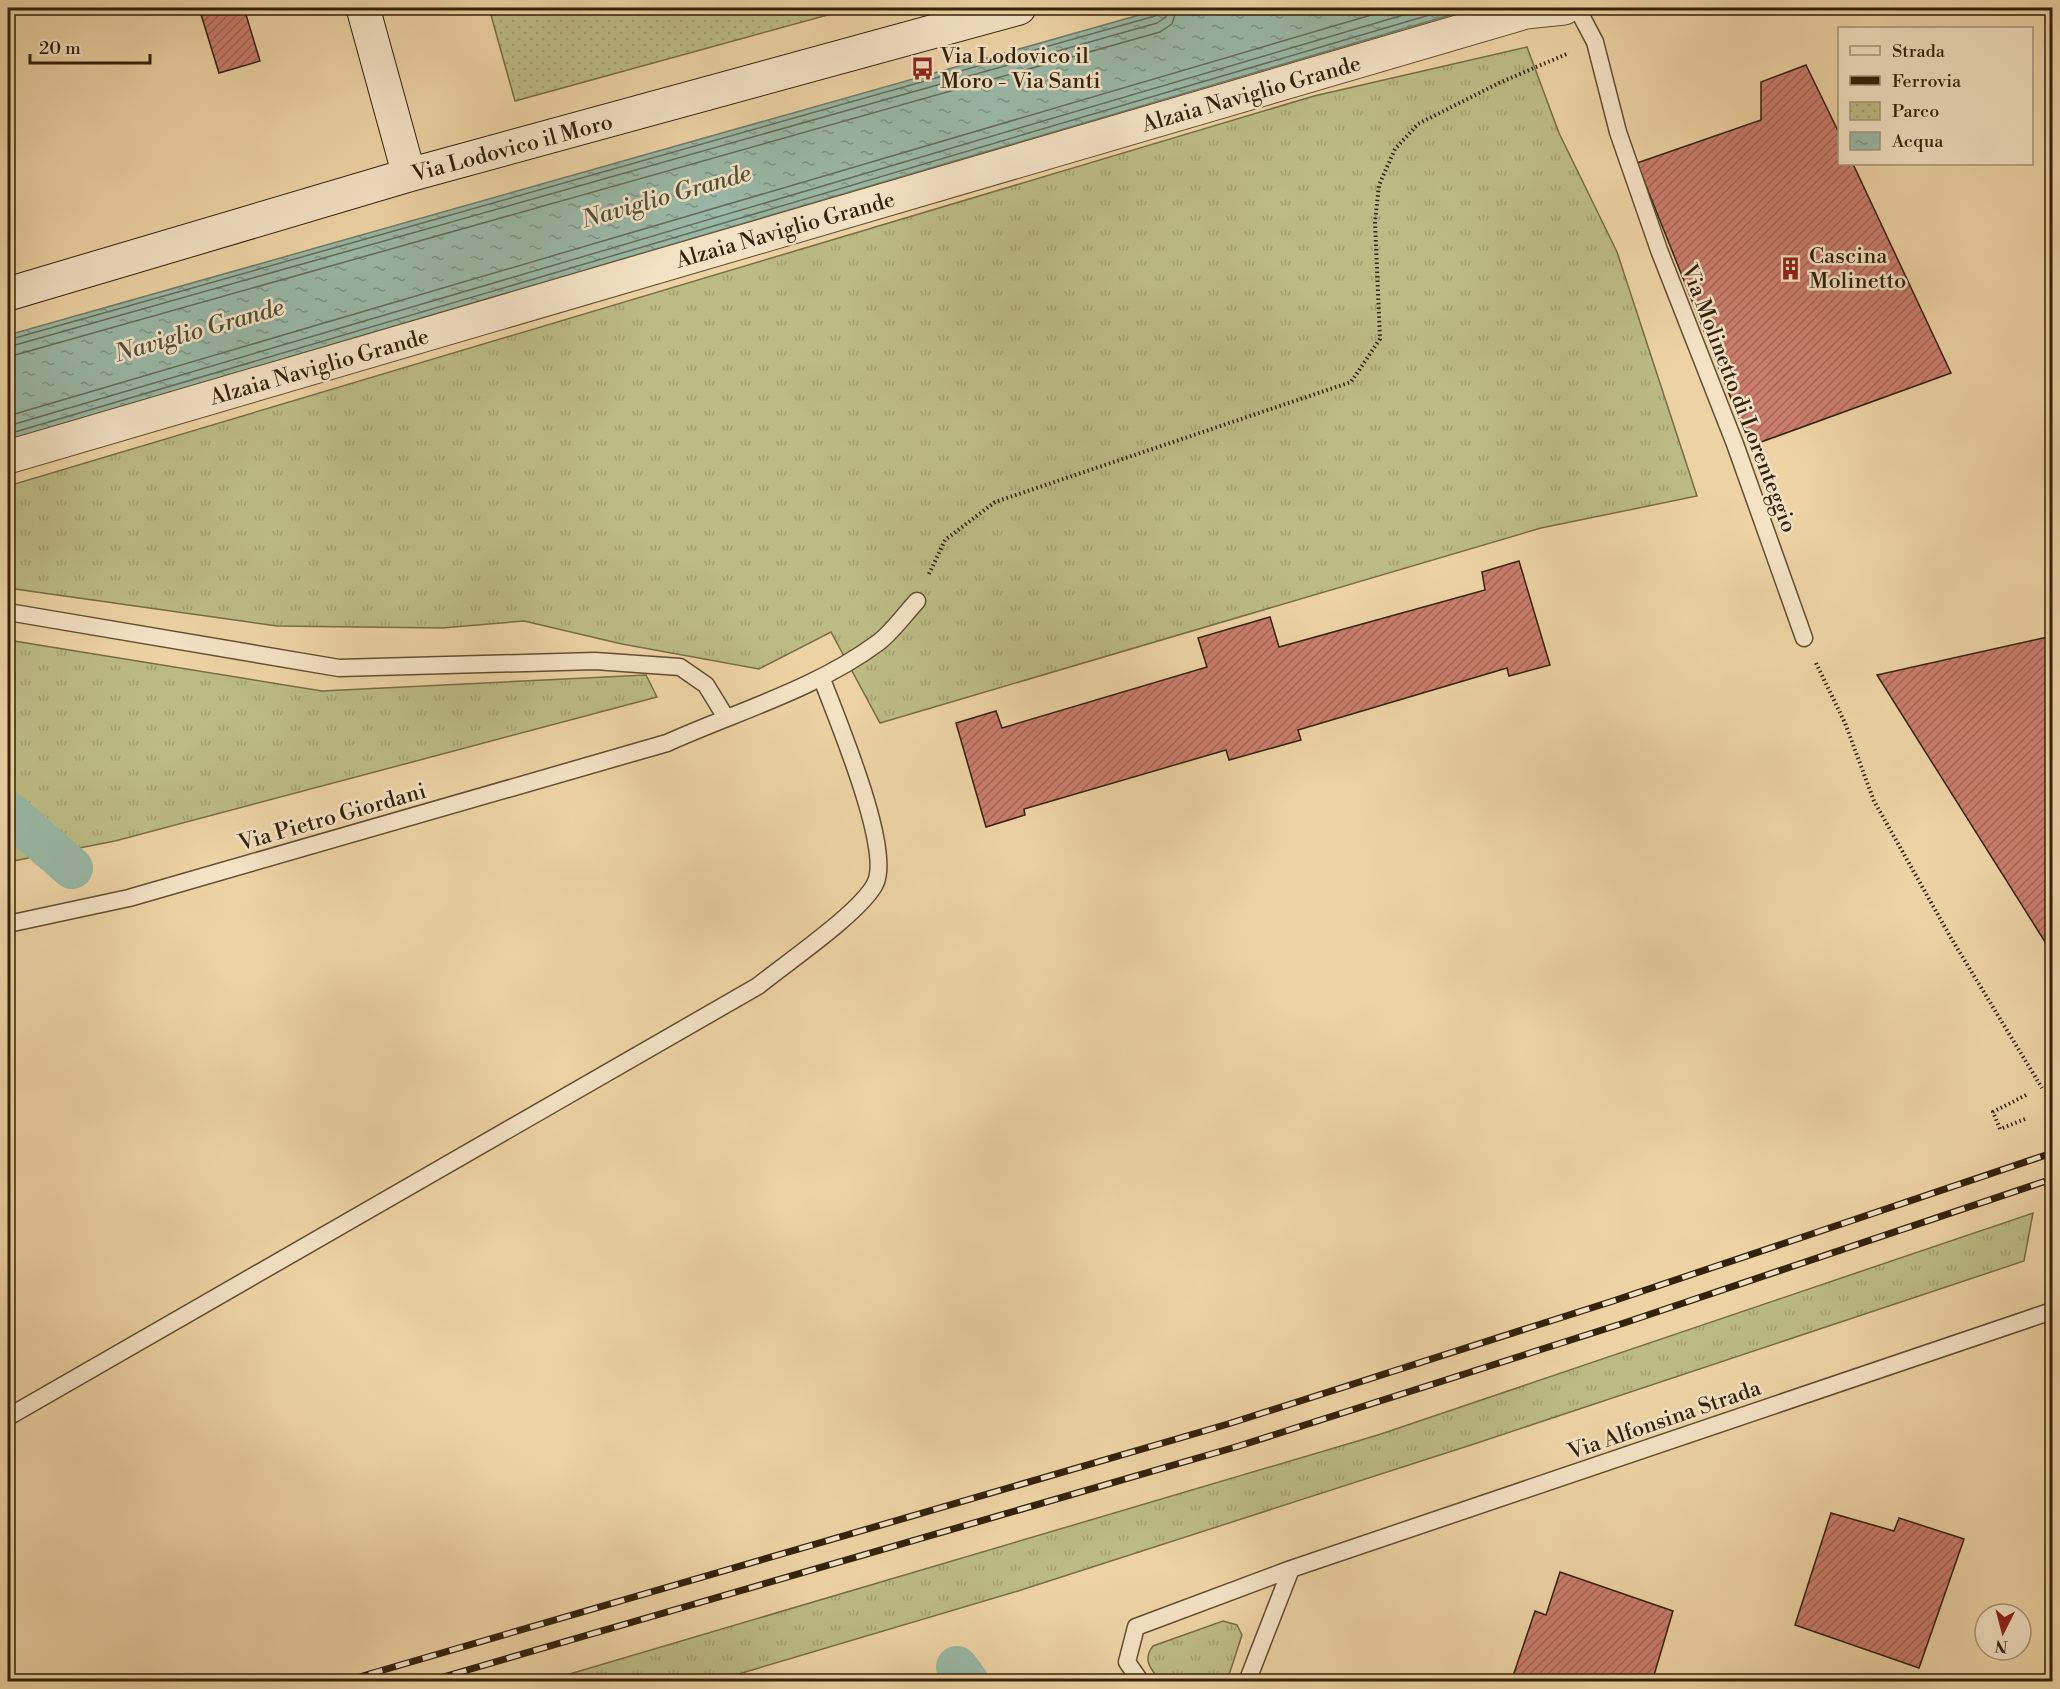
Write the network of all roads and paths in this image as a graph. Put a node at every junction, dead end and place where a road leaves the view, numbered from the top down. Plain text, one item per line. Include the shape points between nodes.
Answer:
1 (363, 8) edge
2 (1019, 8) edge
3 (1564, 8) edge
4 (1577, 8) edge
5 (1595, 42) junction
6 (409, 175) junction
7 (8, 294) edge
8 (8, 457) edge
9 (917, 601) joint
10 (8, 612) edge
11 (1804, 638) joint
12 (822, 679) junction
13 (726, 717) junction
14 (8, 924) edge
15 (2042, 1088) dead end
16 (2028, 1094) dead end
17 (2025, 1119) dead end
18 (2052, 1311) edge
19 (8, 1417) edge
20 (1291, 1569) junction
21 (1142, 1682) edge
22 (1247, 1682) edge

1 - 6 street
2 - 6 street, Via Lodovico il Moro
3 - 8 street, Alzaia Naviglio Grande via 1526,12
4 - 5 lane, Via Molinetto di Lorenteggio
5 - 9 path via 1499,83 1418,124 1395,149 1379,185 1375,222 1380,339 1351,382 995,502 945,540
5 - 11 lane, Via Molinetto di Lorenteggio via 1618,132 1659,250 1735,444
6 - 7 street, Via Lodovico il Moro
9 - 12 lane, Via Pietro Giordani via 880,640
10 - 13 lane via 339,668 595,661 680,667 706,685
11 - 15 path via 1845,723 1874,801
12 - 13 lane, Via Pietro Giordani
12 - 19 lane via 870,815 878,854 876,883 857,907 758,986
13 - 14 lane, Via Pietro Giordani via 667,743 129,898
16 - 17 path via 1993,1112 2000,1128
18 - 20 lane, Via Alfonsina Strada
20 - 21 lane, Via Alfonsina Strada via 1136,1627 1127,1662
20 - 22 lane

